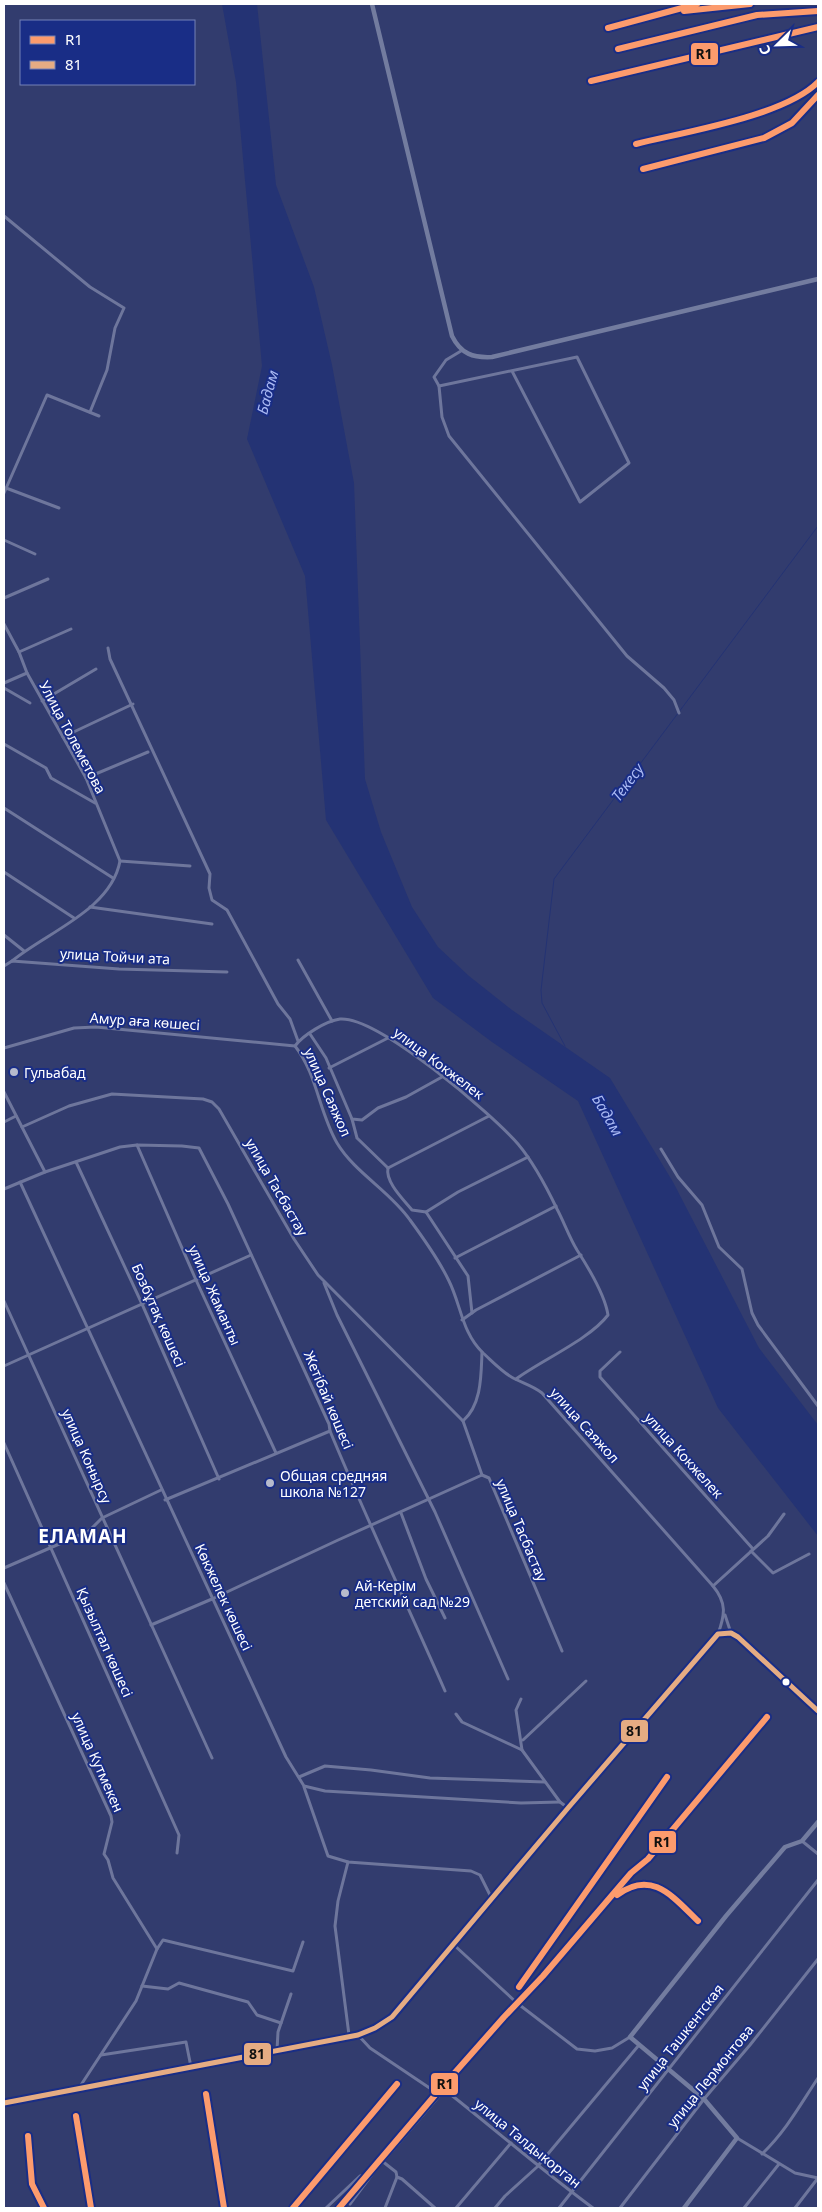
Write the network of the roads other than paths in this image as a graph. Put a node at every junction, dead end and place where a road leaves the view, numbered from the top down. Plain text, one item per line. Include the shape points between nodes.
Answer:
1 (372, 4) edge
2 (4, 216) edge
3 (818, 278) edge
4 (462, 350) junction
5 (512, 371) junction
6 (438, 386) junction
7 (90, 412) junction
8 (99, 416) dead end
9 (6, 488) junction
10 (4, 494) edge
11 (59, 508) dead end
12 (4, 540) edge
13 (35, 554) dead end
14 (48, 579) dead end
15 (4, 598) edge
16 (4, 624) edge
17 (71, 628) dead end
18 (108, 648) dead end
19 (20, 652) junction
20 (96, 669) dead end
21 (26, 672) junction
22 (4, 683) edge
23 (4, 688) edge
24 (42, 701) junction
25 (30, 703) dead end
26 (133, 704) junction
27 (679, 712) dead end
28 (64, 736) junction
29 (4, 744) edge
30 (148, 752) dead end
31 (86, 778) junction
32 (96, 803) junction
33 (4, 808) edge
34 (120, 860) junction
35 (190, 866) dead end
36 (4, 872) edge
37 (113, 878) junction
38 (90, 907) junction
39 (74, 918) junction
40 (212, 924) dead end
41 (4, 935) edge
42 (24, 951) junction
43 (298, 960) dead end
44 (12, 961) junction
45 (4, 966) edge
46 (226, 972) dead end
47 (332, 1021) junction
48 (310, 1034) junction
49 (388, 1038) junction
50 (298, 1041) junction
51 (288, 1044) joint
52 (294, 1046) junction
53 (4, 1048) edge
54 (329, 1068) junction
55 (442, 1077) junction
56 (4, 1092) edge
57 (16, 1116) junction
58 (489, 1116) junction
59 (352, 1119) junction
60 (4, 1122) edge
61 (22, 1127) junction
62 (137, 1145) junction
63 (661, 1149) dead end
64 (528, 1157) junction
65 (76, 1162) junction
66 (388, 1168) junction
67 (45, 1172) junction
68 (20, 1182) junction
69 (4, 1189) edge
70 (556, 1206) junction
71 (427, 1210) junction
72 (251, 1255) junction
73 (581, 1255) junction
74 (456, 1258) junction
75 (196, 1280) junction
76 (323, 1280) junction
77 (4, 1301) edge
78 (142, 1304) junction
79 (472, 1313) junction
80 (462, 1320) junction
81 (87, 1328) junction
82 (482, 1352) junction
83 (620, 1352) dead end
84 (28, 1354) junction
85 (4, 1366) edge
86 (516, 1380) junction
87 (818, 1406) edge
88 (463, 1421) junction
89 (330, 1431) junction
90 (4, 1443) edge
91 (276, 1454) junction
92 (482, 1475) junction
93 (219, 1479) junction
94 (161, 1490) junction
95 (165, 1500) junction
96 (428, 1500) junction
97 (401, 1513) junction
98 (784, 1514) dead end
99 (102, 1518) junction
100 (371, 1526) junction
101 (51, 1546) junction
102 (752, 1550) junction
103 (809, 1554) dead end
104 (4, 1568) edge
105 (4, 1583) edge
106 (713, 1586) junction
107 (212, 1600) junction
108 (725, 1615) junction
109 (445, 1618) dead end
110 (151, 1625) junction
111 (731, 1633) junction
112 (718, 1634) junction
113 (562, 1651) dead end
114 (508, 1678) dead end
115 (586, 1682) dead end
116 (444, 1691) dead end
117 (521, 1699) dead end
118 (818, 1711) edge
119 (456, 1714) dead end
120 (522, 1740) junction
121 (522, 1750) junction
122 (212, 1758) dead end
123 (299, 1777) junction
124 (545, 1782) junction
125 (304, 1786) junction
126 (560, 1802) junction
127 (568, 1808) junction
128 (818, 1822) edge
129 (802, 1841) junction
130 (177, 1852) dead end
131 (818, 1854) edge
132 (348, 1862) junction
133 (818, 1880) edge
134 (492, 1899) junction
135 (303, 1942) dead end
136 (454, 1945) junction
137 (156, 1949) junction
138 (818, 1958) edge
139 (142, 1986) junction
140 (291, 1994) dead end
141 (281, 2023) junction
142 (350, 2035) junction
143 (358, 2035) junction
144 (630, 2037) junction
145 (639, 2044) junction
146 (277, 2050) junction
147 (100, 2056) junction
148 (190, 2067) junction
149 (669, 2069) junction
150 (818, 2078) edge
151 (79, 2088) junction
152 (440, 2095) junction
153 (704, 2099) junction
154 (4, 2103) edge
155 (737, 2138) junction
156 (511, 2143) junction
157 (762, 2154) junction
158 (382, 2161) junction
159 (779, 2164) junction
160 (537, 2167) junction
161 (373, 2172) junction
162 (397, 2178) junction
163 (818, 2178) edge
164 (572, 2192) junction
165 (350, 2204) dead end
166 (326, 2208) edge
167 (385, 2208) edge
168 (434, 2208) edge
169 (456, 2208) edge
170 (495, 2208) edge
171 (559, 2208) edge
172 (593, 2208) edge
173 (620, 2208) edge
174 (684, 2208) edge
175 (744, 2208) edge
176 (795, 2208) edge

1 - 4 street via 452,336
2 - 7 street via 90,287 124,308 115,328 107,370
3 - 4 street via 492,357 469,356
4 - 6 street via 439,368 434,377
5 - 5 street via 577,357 628,463 580,502
5 - 6 street
6 - 27 street via 442,417 449,436 627,656 664,688
7 - 8 street
7 - 9 street via 46,395
9 - 10 street
9 - 11 street
12 - 13 street
14 - 15 street
16 - 19 street, Улица Толеметова
17 - 19 street
18 - 26 street
19 - 21 street, Улица Толеметова
20 - 24 street
21 - 22 street
21 - 24 street, Улица Толеметова
23 - 25 street
24 - 28 street, Улица Толеметова
26 - 28 street
26 - 50 street via 210,874 212,900 227,910 278,1004 287,1014
28 - 31 street, Улица Толеметова
29 - 32 street via 41,764 51,778
30 - 31 street
31 - 32 street, Улица Толеметова
32 - 34 street, Улица Толеметова
33 - 37 street
34 - 35 street
34 - 37 street
36 - 39 street
37 - 38 street
38 - 39 street
38 - 40 street
39 - 42 street
41 - 42 street
42 - 44 street
43 - 47 street
44 - 45 street
44 - 46 street, улица Тойчи ата
47 - 48 street
47 - 49 street, улица Кокжелек via 350,1020
48 - 50 street
48 - 54 street
49 - 54 street
49 - 55 street, улица Кокжелек
50 - 52 street
51 - 52 street, улица Саяжол
51 - 53 street, Амур аға көшесі via 74,1028
52 - 80 street, улица Саяжол via 312,1078 328,1127 338,1144 410,1219 449,1280
54 - 59 street
55 - 58 street, улица Кокжелек
55 - 59 street via 378,1108 362,1120
56 - 57 street
57 - 60 street
57 - 61 street
58 - 64 street, улица Кокжелек
58 - 66 street, улица Кокжелек
59 - 66 street via 357,1138
61 - 67 street
61 - 76 street, улица Тасбастау via 69,1106 112,1094 212,1102 294,1240
62 - 65 street via 120,1147
62 - 72 street, Жетібай көшесі via 199,1148
62 - 75 street, улица Жаманты
63 - 87 street via 678,1177 702,1205 720,1247 742,1269 758,1325
64 - 70 street, улица Кокжелек
64 - 71 street
65 - 67 street
65 - 78 street, Бозбұтақ көшесі
66 - 71 street via 390,1180 412,1210
67 - 68 street
68 - 69 street
68 - 81 street, Көкжелек көшесі
70 - 73 street, улица Кокжелек
70 - 74 street
71 - 74 street
72 - 75 street
72 - 89 street, Жетібай көшесі
73 - 79 street
73 - 86 street, улица Кокжелек via 608,1315 576,1341
74 - 79 street via 470,1280
75 - 78 street
75 - 91 street, улица Жаманты
76 - 88 street, улица Тасбастау
76 - 96 street
77 - 84 street, улица Конырсу
78 - 81 street
78 - 93 street, Бозбұтақ көшесі
79 - 80 street
80 - 82 street, улица Саяжол
81 - 84 street
81 - 94 street, Көкжелек көшесі
82 - 86 street, улица Саяжол
82 - 88 street via 480,1388
83 - 102 street, улица Кокжелек via 599,1374
84 - 85 street
84 - 99 street, улица Конырсу
86 - 106 street, улица Саяжол via 534,1386 542,1393
88 - 92 street, улица Тасбастау
89 - 91 street
89 - 100 street, Жетібай көшесі
90 - 101 street, Қызылтал көшесі
91 - 93 street
92 - 96 street
92 - 113 street, улица Тасбастау via 489,1478
93 - 95 street
94 - 95 street, Көкжелек көшесі
94 - 99 street
95 - 107 street, Көкжелек көшесі
96 - 97 street
96 - 114 street
97 - 100 street
97 - 109 street
98 - 102 street via 768,1536
99 - 101 street via 89,1531
99 - 110 street, улица Конырсу
100 - 107 street
100 - 116 street, Жетібай көшесі
101 - 104 street
101 - 130 street, Қызылтал көшесі via 179,1835
102 - 103 street, улица Кокжелек via 773,1573
102 - 106 street
105 - 137 street, улица Кутмекен via 111,1816 104,1854 113,1878
106 - 108 street, улица Саяжол via 720,1596
107 - 110 street
107 - 123 street, Көкжелек көшесі via 286,1757
108 - 111 street, улица Саяжол
108 - 112 street
110 - 122 street, улица Конырсу
111 - 112 street
111 - 118 street
112 - 127 street
115 - 120 street
117 - 120 street via 516,1710
119 - 121 street via 462,1722
120 - 121 street
121 - 124 street
123 - 124 street via 325,1766 430,1778
123 - 125 street, Көкжелек көшесі
124 - 126 street
125 - 126 street via 325,1791 503,1802
125 - 132 street, Көкжелек көшесі via 328,1856
126 - 127 street
127 - 134 street
128 - 129 street
129 - 131 street
129 - 144 street via 785,1847
132 - 134 street via 471,1871 480,1875
132 - 142 street via 335,1926
133 - 149 street, улица Ташкентская
134 - 136 street
135 - 137 street via 293,1971 166,1940
136 - 143 street via 392,2018
136 - 144 street via 518,2003 577,2049 595,2051 612,2048
137 - 139 street
138 - 153 street, улица Лермонтова
139 - 141 street via 168,1989 179,1983 248,2002 257,2015
139 - 147 street via 136,2001
140 - 141 street
141 - 146 street
142 - 143 street
142 - 146 street
143 - 152 street via 370,2048
144 - 145 street
145 - 149 street
145 - 160 street
146 - 148 street
147 - 148 street via 186,2042
147 - 151 street
148 - 151 street
149 - 153 street
149 - 164 street, улица Ташкентская
150 - 157 street via 791,2123
151 - 154 street
152 - 156 street, улица Талдыкорган via 450,2094
152 - 158 street
153 - 155 street
153 - 173 street, улица Лермонтова
155 - 157 street
155 - 174 street
156 - 160 street, улица Талдыкорган
156 - 169 street
157 - 159 street
158 - 161 street
158 - 162 street via 396,2172
159 - 163 street
159 - 175 street
160 - 164 street, улица Талдыкорган
160 - 170 street
161 - 165 street
161 - 166 street via 360,2176
162 - 167 street
162 - 168 street
163 - 176 street
164 - 171 street, улица Ташкентская
164 - 172 street, улица Талдыкорган

